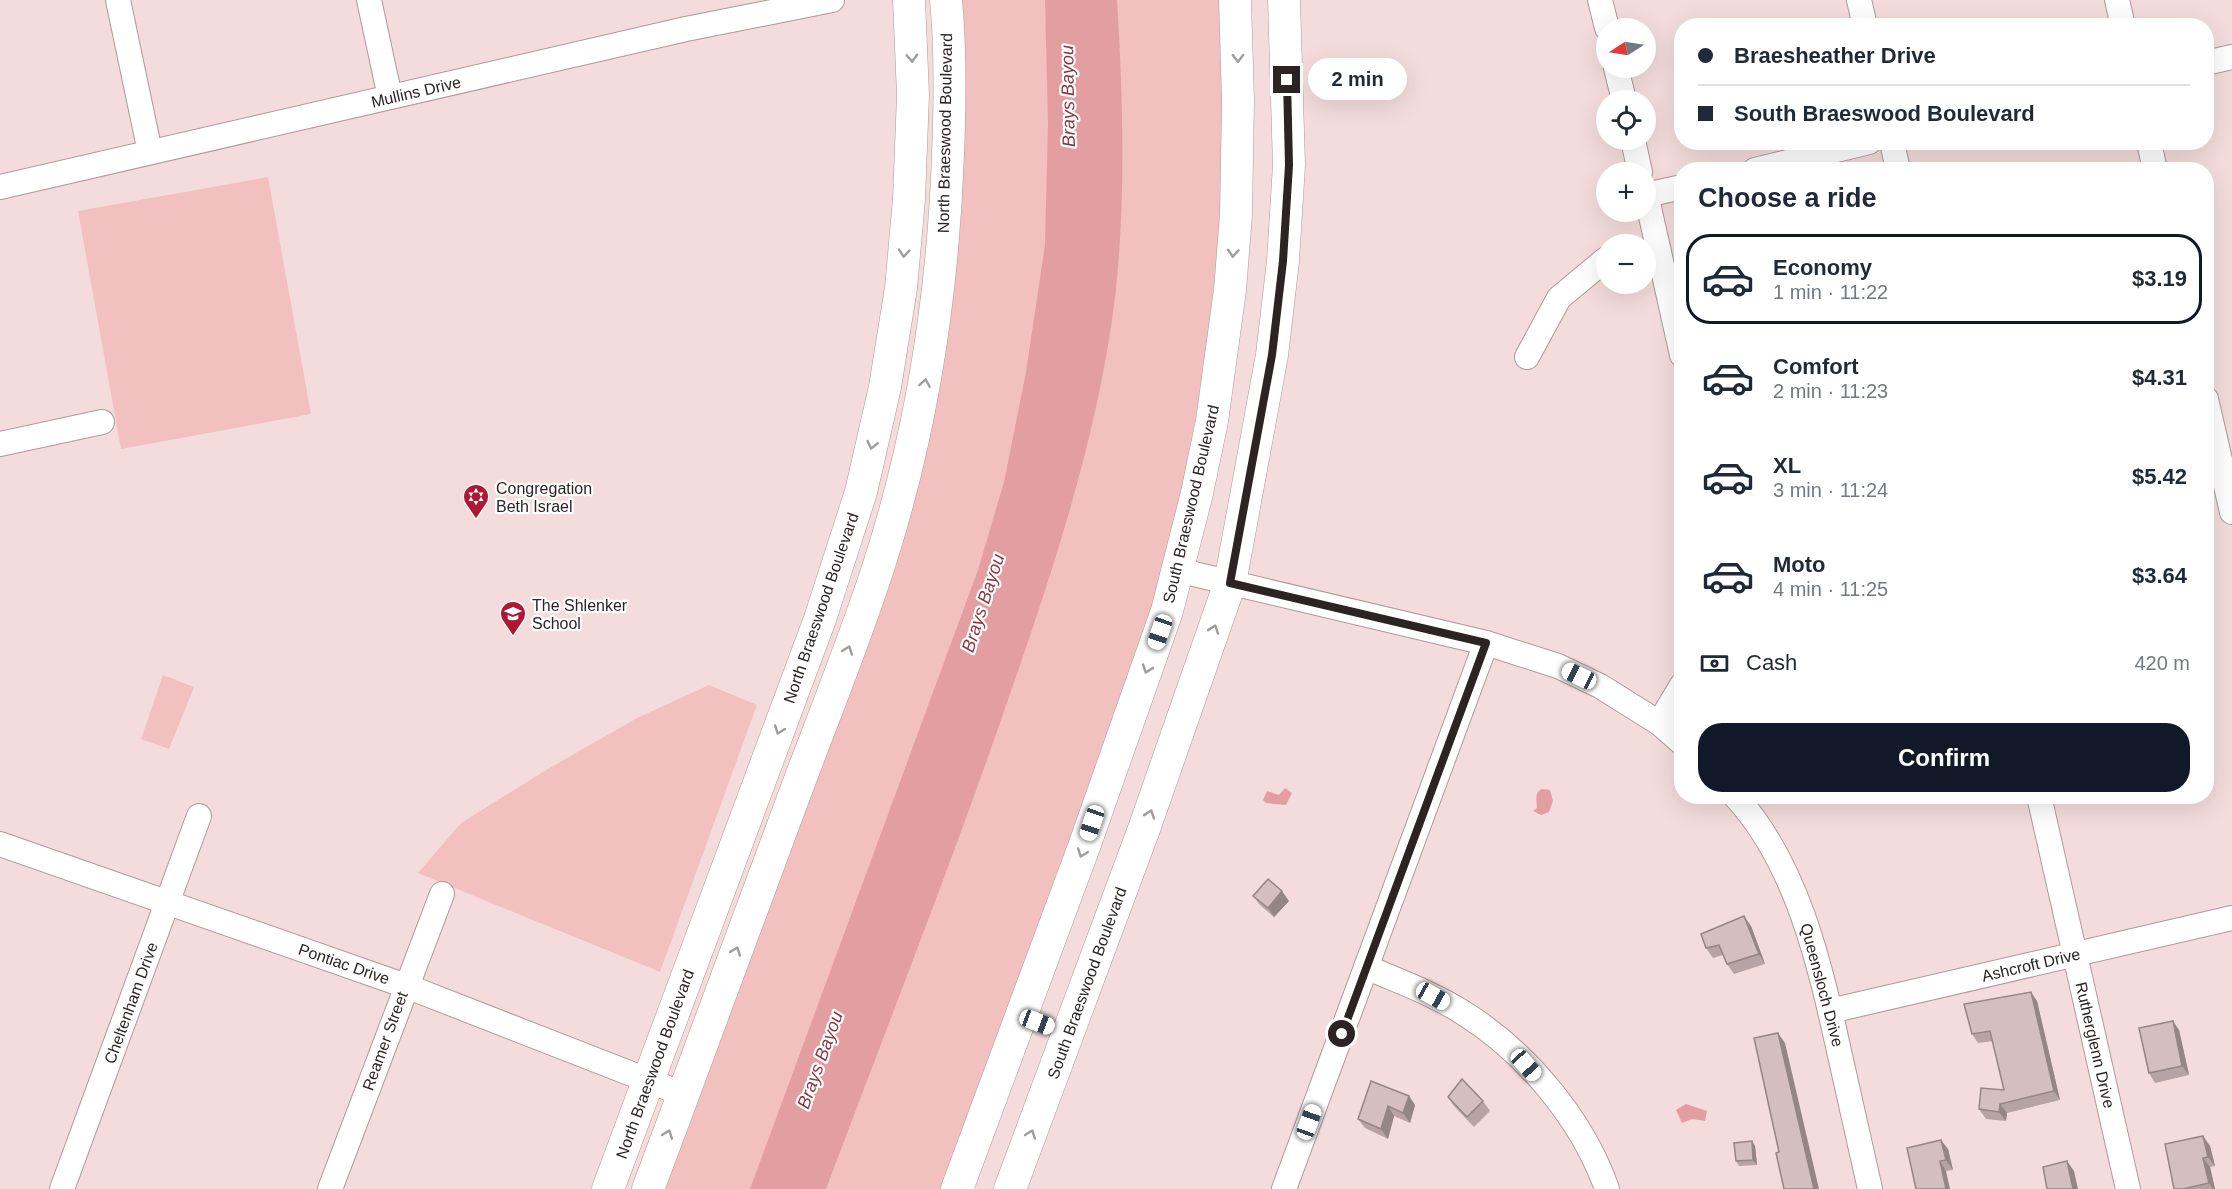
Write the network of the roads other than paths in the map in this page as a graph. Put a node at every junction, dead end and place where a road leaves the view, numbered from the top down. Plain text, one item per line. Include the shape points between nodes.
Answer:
1 (118, 0) edge
2 (369, 0) edge
3 (832, 0) edge
4 (909, 0) edge
5 (946, 0) edge
6 (1600, 0) edge
7 (1859, 0) edge
8 (2117, 0) edge
9 (1285, 8) edge
10 (1235, 10) edge
11 (1604, 18) edge
12 (1863, 18) edge
13 (2121, 18) edge
14 (2232, 57) edge
15 (2214, 61) edge
16 (390, 97) junction
17 (1836, 150) edge
18 (150, 152) junction
19 (1788, 162) edge
20 (0, 187) edge
21 (1674, 189) edge
22 (1656, 193) edge
23 (1656, 261) edge
24 (1596, 267) edge
25 (1674, 325) edge
26 (1527, 357) dead end
27 (102, 422) dead end
28 (2214, 434) edge
29 (0, 444) edge
30 (2232, 513) edge
31 (1178, 570) junction
32 (1230, 583) junction
33 (1486, 643) junction
34 (798, 678) junction
35 (833, 691) junction
36 (1674, 699) edge
37 (1659, 723) junction
38 (1674, 736) edge
39 (1740, 804) edge
40 (2041, 804) edge
41 (199, 816) dead end
42 (0, 844) edge
43 (442, 894) dead end
44 (169, 902) junction
45 (2232, 918) edge
46 (2074, 955) junction
47 (1366, 967) junction
48 (406, 986) junction
49 (1830, 1011) junction
50 (1021, 1016) junction
51 (1068, 1034) junction
52 (649, 1081) junction
53 (683, 1094) junction
54 (62, 1189) edge
55 (330, 1189) edge
56 (609, 1189) edge
57 (648, 1189) edge
58 (957, 1189) edge
59 (1010, 1189) edge
60 (1284, 1189) edge
61 (1607, 1189) edge
62 (1870, 1189) edge
63 (2128, 1189) edge

1 - 18 street
2 - 16 street
3 - 16 street, Mullins Drive
4 -> 34 main road, North Braeswood Boulevard via 913,95 909,199 901,288 885,387 861,492
35 -> 5 main road, North Braeswood Boulevard via 879,564 921,405 946,209
6 - 11 street
7 - 12 street
8 - 13 street
9 - 10 main road
9 - 32 main road, South Braeswood Boulevard via 1289,165 1283,261 1272,355
10 -> 31 main road, South Braeswood Boulevard via 1238,124 1230,290 1212,421
14 - 15 street
16 - 18 street, Mullins Drive
17 - 19 street
18 - 20 street, Mullins Drive
21 - 22 street
23 - 25 street
24 - 26 street via 1559,298
27 - 29 street
28 - 30 street
31 - 32 street
31 -> 50 main road, South Braeswood Boulevard via 1089,833
32 - 33 street
51 -> 32 main road, South Braeswood Boulevard
33 - 37 street via 1558,666 1600,686
33 - 47 street
34 - 35 main road
34 -> 52 main road, North Braeswood Boulevard
53 -> 35 main road, North Braeswood Boulevard
36 - 37 street
37 - 38 street
39 - 49 street, Queensloch Drive via 1779,860 1806,921
40 - 46 street, Rutherglenn Drive
41 - 44 street, Cheltenham Drive
42 - 44 street, Pontiac Drive
43 - 48 street, Reamer Street
44 - 48 street, Pontiac Drive
44 - 54 street, Cheltenham Drive
45 - 46 street, Ashcroft Drive
46 - 49 street, Ashcroft Drive
46 - 63 street, Rutherglenn Drive
47 - 60 street
47 - 61 street via 1463,1012 1513,1052 1561,1106
48 - 52 street, Pontiac Drive
48 - 55 street, Reamer Street
49 - 62 street, Queensloch Drive
50 - 51 main road
50 - 58 main road, South Braeswood Boulevard
59 -> 51 main road, South Braeswood Boulevard
52 - 53 street, Pontiac Drive
52 - 56 main road, North Braeswood Boulevard
57 -> 53 main road, North Braeswood Boulevard

